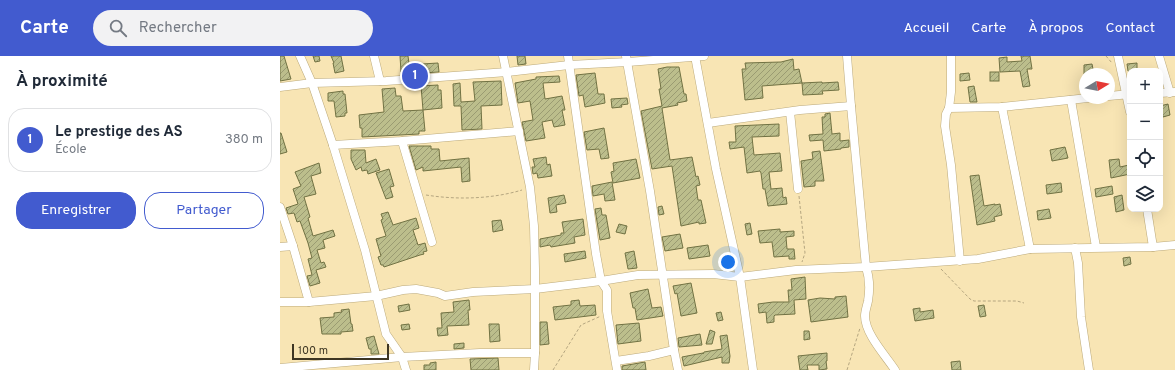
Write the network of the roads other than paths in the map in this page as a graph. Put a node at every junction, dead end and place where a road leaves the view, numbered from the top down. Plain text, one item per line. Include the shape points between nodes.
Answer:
1 (300, 56) edge
2 (374, 56) edge
3 (503, 56) edge
4 (568, 56) edge
5 (698, 56) edge
6 (847, 56) edge
7 (951, 56) edge
8 (1118, 56) edge
9 (1159, 56) edge
10 (627, 59) edge
11 (569, 65) junction
12 (507, 72) junction
13 (380, 81) junction
14 (312, 83) junction
15 (280, 87) edge
16 (1127, 90) edge
17 (1173, 93) edge
18 (1127, 94) edge
19 (1115, 95) edge
20 (1079, 99) edge
21 (1071, 100) junction
22 (851, 106) junction
23 (1002, 107) junction
24 (949, 108) junction
25 (790, 112) junction
26 (708, 123) junction
27 (518, 131) junction
28 (402, 141) junction
29 (333, 145) junction
30 (798, 189) road end
31 (280, 207) edge
32 (1147, 212) edge
33 (432, 242) dead end
34 (1175, 245) edge
35 (293, 246) junction
36 (280, 247) edge
37 (1096, 247) junction
38 (1153, 247) junction
39 (1075, 248) junction
40 (1030, 249) junction
41 (960, 261) junction
42 (866, 267) junction
43 (662, 274) junction
44 (740, 277) junction
45 (601, 281) junction
46 (535, 289) junction
47 (376, 296) junction
48 (280, 302) edge
49 (309, 302) junction
50 (674, 350) junction
51 (535, 353) junction
52 (402, 357) junction
53 (616, 361) junction
54 (280, 368) edge
55 (406, 370) edge
56 (534, 370) edge
57 (617, 370) edge
58 (678, 370) edge
59 (753, 370) edge
60 (895, 370) edge
61 (1089, 370) edge

1 - 14 street
2 - 13 street
3 - 12 street
4 - 11 street
5 - 10 street
5 - 26 street
6 - 22 street
7 - 24 street
8 - 16 street
9 - 17 street
10 - 11 street
10 - 43 street
11 - 12 street
11 - 45 street
12 - 13 street
12 - 27 street
13 - 14 street
14 - 15 street
14 - 29 street
18 - 19 street
20 - 21 street
21 - 23 street
21 - 37 street
22 - 25 street
22 - 42 street
23 - 24 street
23 - 40 street
24 - 41 street via 945,126
25 - 26 street
25 - 30 street
26 - 44 street
27 - 28 street
27 - 46 street via 530,187 534,226
28 - 29 street
28 - 33 street
29 - 47 street via 365,250
31 - 35 street
32 - 38 street
34 - 38 street
35 - 36 street
35 - 49 street
37 - 38 street
37 - 39 street
39 - 40 street
39 - 61 street
40 - 41 street
41 - 42 street
42 - 44 street via 796,270
42 - 60 street via 870,289 865,317 868,328
43 - 44 street
43 - 45 street
43 - 50 street
44 - 59 street
45 - 46 street
45 - 53 street via 607,290 606,311
46 - 47 street via 445,296 416,289
46 - 51 street
47 - 49 street
47 - 52 street via 386,334
48 - 49 street
50 - 53 street
50 - 58 street
51 - 52 street
51 - 56 street
52 - 54 street
52 - 55 street
53 - 57 street

